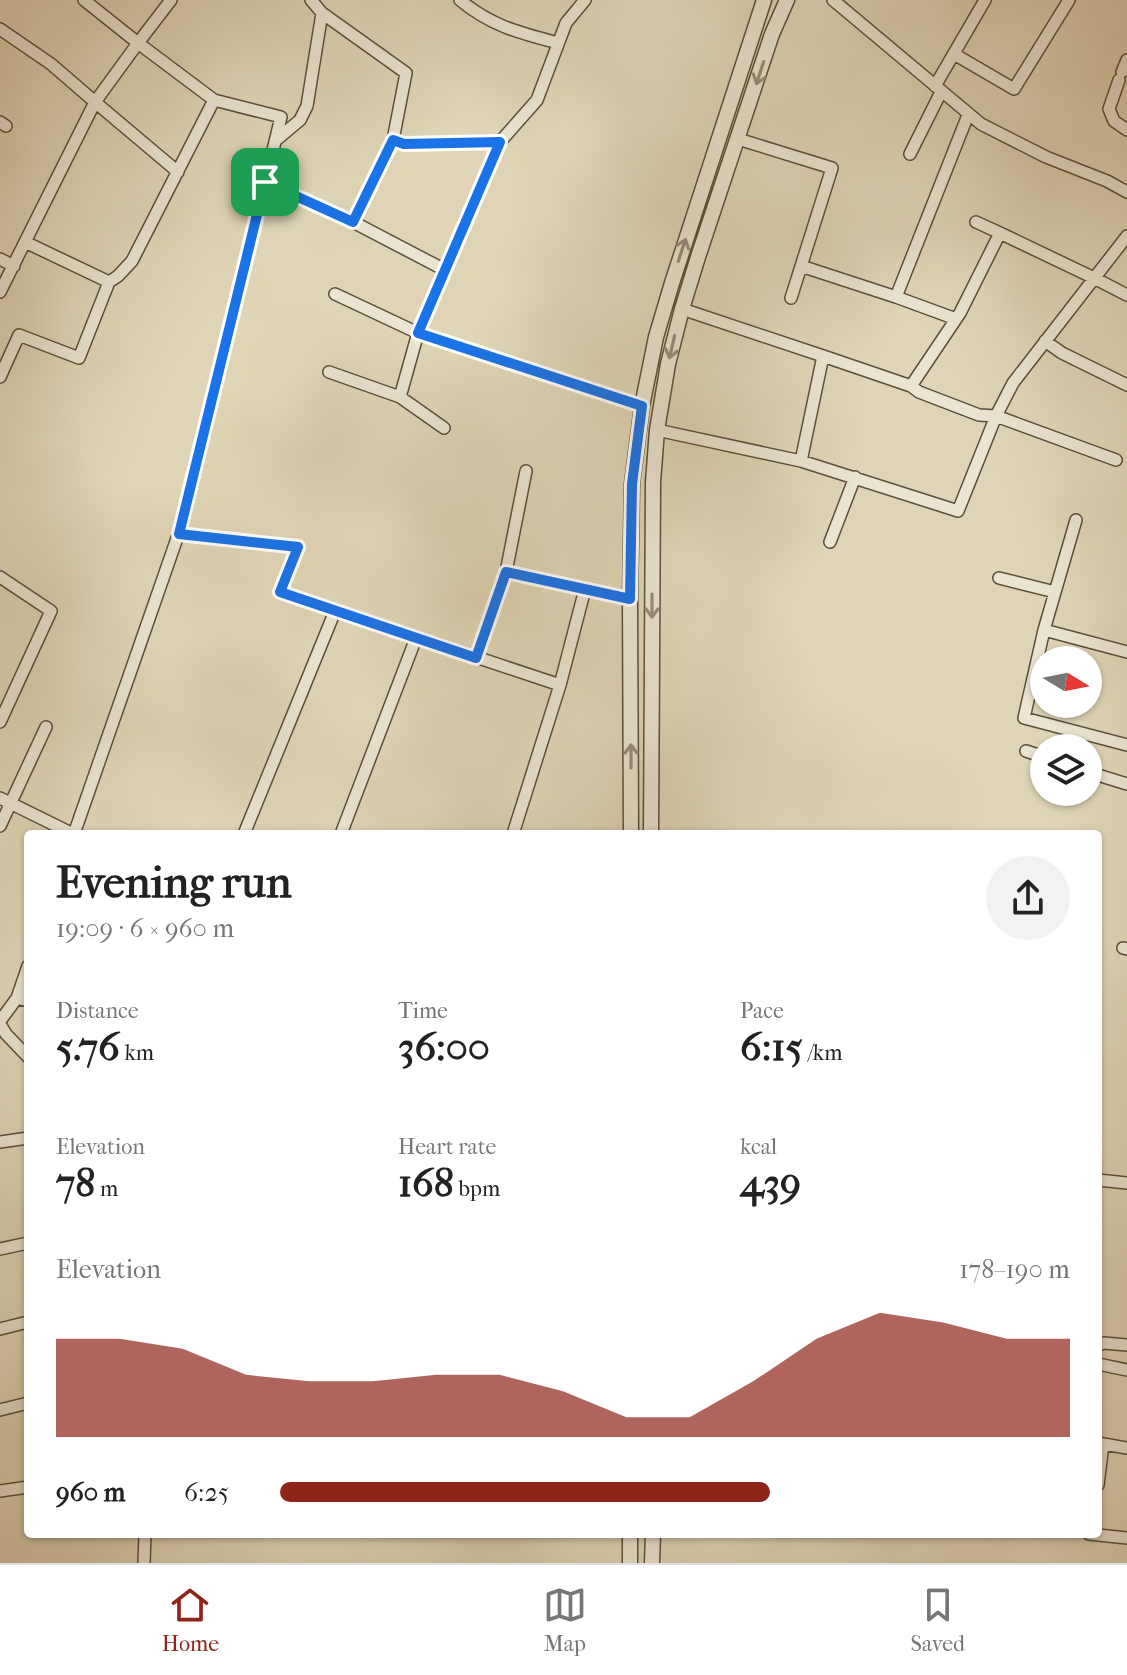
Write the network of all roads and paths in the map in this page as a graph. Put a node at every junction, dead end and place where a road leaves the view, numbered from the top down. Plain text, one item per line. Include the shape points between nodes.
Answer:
1 (84, 0) edge
2 (171, 0) edge
3 (311, 0) edge
4 (460, 0) edge
5 (585, 0) edge
6 (764, 0) edge
7 (787, 0) edge
8 (833, 0) edge
9 (985, 0) edge
10 (1063, 2) edge
11 (322, 13) junction
12 (0, 29) edge
13 (138, 43) junction
14 (558, 43) junction
15 (954, 54) junction
16 (1127, 60) edge
17 (938, 89) junction
18 (214, 100) junction
19 (95, 102) junction
20 (968, 115) junction
21 (1127, 130) edge
22 (738, 139) junction
23 (393, 140) junction
24 (275, 141) junction
25 (500, 142) junction
26 (910, 154) dead end
27 (178, 172) junction
28 (265, 182) junction
29 (1127, 192) edge
30 (353, 222) junction
31 (976, 222) dead end
32 (1000, 233) junction
33 (1127, 236) edge
34 (25, 242) junction
35 (0, 259) edge
36 (14, 266) junction
37 (801, 266) junction
38 (445, 270) junction
39 (1094, 278) junction
40 (109, 282) junction
41 (0, 292) edge
42 (335, 294) dead end
43 (1127, 295) edge
44 (896, 297) junction
45 (791, 298) dead end
46 (682, 309) junction
47 (956, 319) junction
48 (418, 333) junction
49 (1045, 341) junction
50 (823, 356) junction
51 (329, 372) dead end
52 (0, 377) edge
53 (1127, 385) edge
54 (911, 386) junction
55 (400, 397) junction
56 (642, 406) junction
57 (996, 416) junction
58 (444, 428) dead end
59 (657, 430) junction
60 (1116, 460) dead end
61 (801, 461) junction
62 (526, 471) dead end
63 (855, 477) junction
64 (1076, 520) dead end
65 (179, 534) junction
66 (830, 542) dead end
67 (506, 572) junction
68 (0, 577) edge
69 (999, 578) dead end
70 (585, 589) junction
71 (1055, 592) junction
72 (630, 599) junction
73 (335, 611) junction
74 (1044, 630) junction
75 (416, 638) junction
76 (1126, 648) edge
77 (476, 658) junction
78 (560, 685) junction
79 (0, 722) edge
80 (46, 727) dead end
81 (1127, 745) edge
82 (1026, 751) dead end
83 (1030, 752) edge
84 (1102, 776) edge
85 (1127, 784) edge
86 (6, 801) edge
87 (0, 826) edge
88 (66, 830) edge
89 (75, 830) edge
90 (246, 830) edge
91 (343, 830) edge
92 (514, 830) edge
93 (631, 830) edge
94 (651, 830) edge
95 (22, 999) edge
96 (2, 1028) edge
97 (24, 1053) edge
98 (24, 1139) edge
99 (0, 1142) edge
100 (1102, 1180) edge
101 (1127, 1183) edge
102 (24, 1244) edge
103 (0, 1249) edge
104 (24, 1323) edge
105 (0, 1329) edge
106 (1102, 1344) edge
107 (1127, 1345) edge
108 (1102, 1365) edge
109 (1127, 1370) edge
110 (24, 1404) edge
111 (0, 1410) edge
112 (1102, 1443) edge
113 (1127, 1448) edge
114 (24, 1488) edge
115 (0, 1491) edge
116 (1102, 1535) edge
117 (145, 1538) edge
118 (630, 1538) edge
119 (653, 1538) edge
120 (1127, 1538) edge
121 (144, 1563) edge
122 (630, 1563) edge
123 (652, 1563) edge

1 - 13 street
2 - 13 street
3 - 11 street
4 - 14 street via 497,25
5 - 14 street
56 -> 6 street via 672,283
7 -> 22 street
8 - 17 street
9 - 15 street
10 - 15 street via 1014,89
11 - 23 street via 406,73
11 - 24 street via 307,106 300,120
12 - 19 street
13 - 18 street
13 - 19 street
14 - 25 street via 537,100
15 - 17 street
16 - 21 street via 1109,109 1114,121
17 - 20 street
17 - 26 street
18 - 24 street via 281,117
18 - 27 street
19 - 27 street
19 - 34 street
20 - 29 street via 1010,140
20 - 44 street
22 - 37 street via 832,168
22 - 46 street
23 - 25 street
23 - 30 street
24 - 28 street
25 - 38 street
27 - 40 street via 132,261
28 - 30 street
28 - 65 street
30 - 38 street
31 - 32 street
32 - 39 street
32 - 47 street
33 - 39 street
34 - 36 street
34 - 40 street
35 - 36 street
36 - 41 street
37 - 44 street
37 - 45 street
38 - 48 street
39 - 43 street
39 - 49 street
40 - 52 street via 79,358 19,335
42 - 48 street
44 - 47 street
46 - 50 street
46 -> 59 street
47 - 54 street
48 - 55 street
48 - 56 street
49 - 53 street
49 - 57 street
50 - 54 street
50 - 61 street
51 - 55 street
54 - 57 street via 979,415
55 - 58 street
56 - 72 street via 632,484
57 - 60 street
57 - 63 street via 958,511
59 - 61 street
59 -> 94 street
61 - 63 street
62 - 67 street
63 - 66 street
64 - 71 street
65 - 73 street via 298,547 280,592
65 - 89 street
67 - 70 street
67 - 77 street
68 - 79 street via 51,611
69 - 71 street
70 - 72 street
70 - 78 street
71 - 74 street
93 -> 72 street
73 - 75 street
73 - 90 street
74 - 76 street
74 - 81 street via 1024,718
75 - 77 street
75 - 91 street
77 - 78 street
78 - 92 street
80 - 86 street
82 - 83 street
84 - 85 street
86 - 87 street
86 - 88 street
95 - 96 street
96 - 97 street
98 - 99 street
100 - 101 street
102 - 103 street
104 - 105 street
106 - 107 street
108 - 109 street
110 - 111 street
112 - 113 street
114 - 115 street
116 - 120 street
117 - 121 street
118 - 122 street
119 - 123 street

